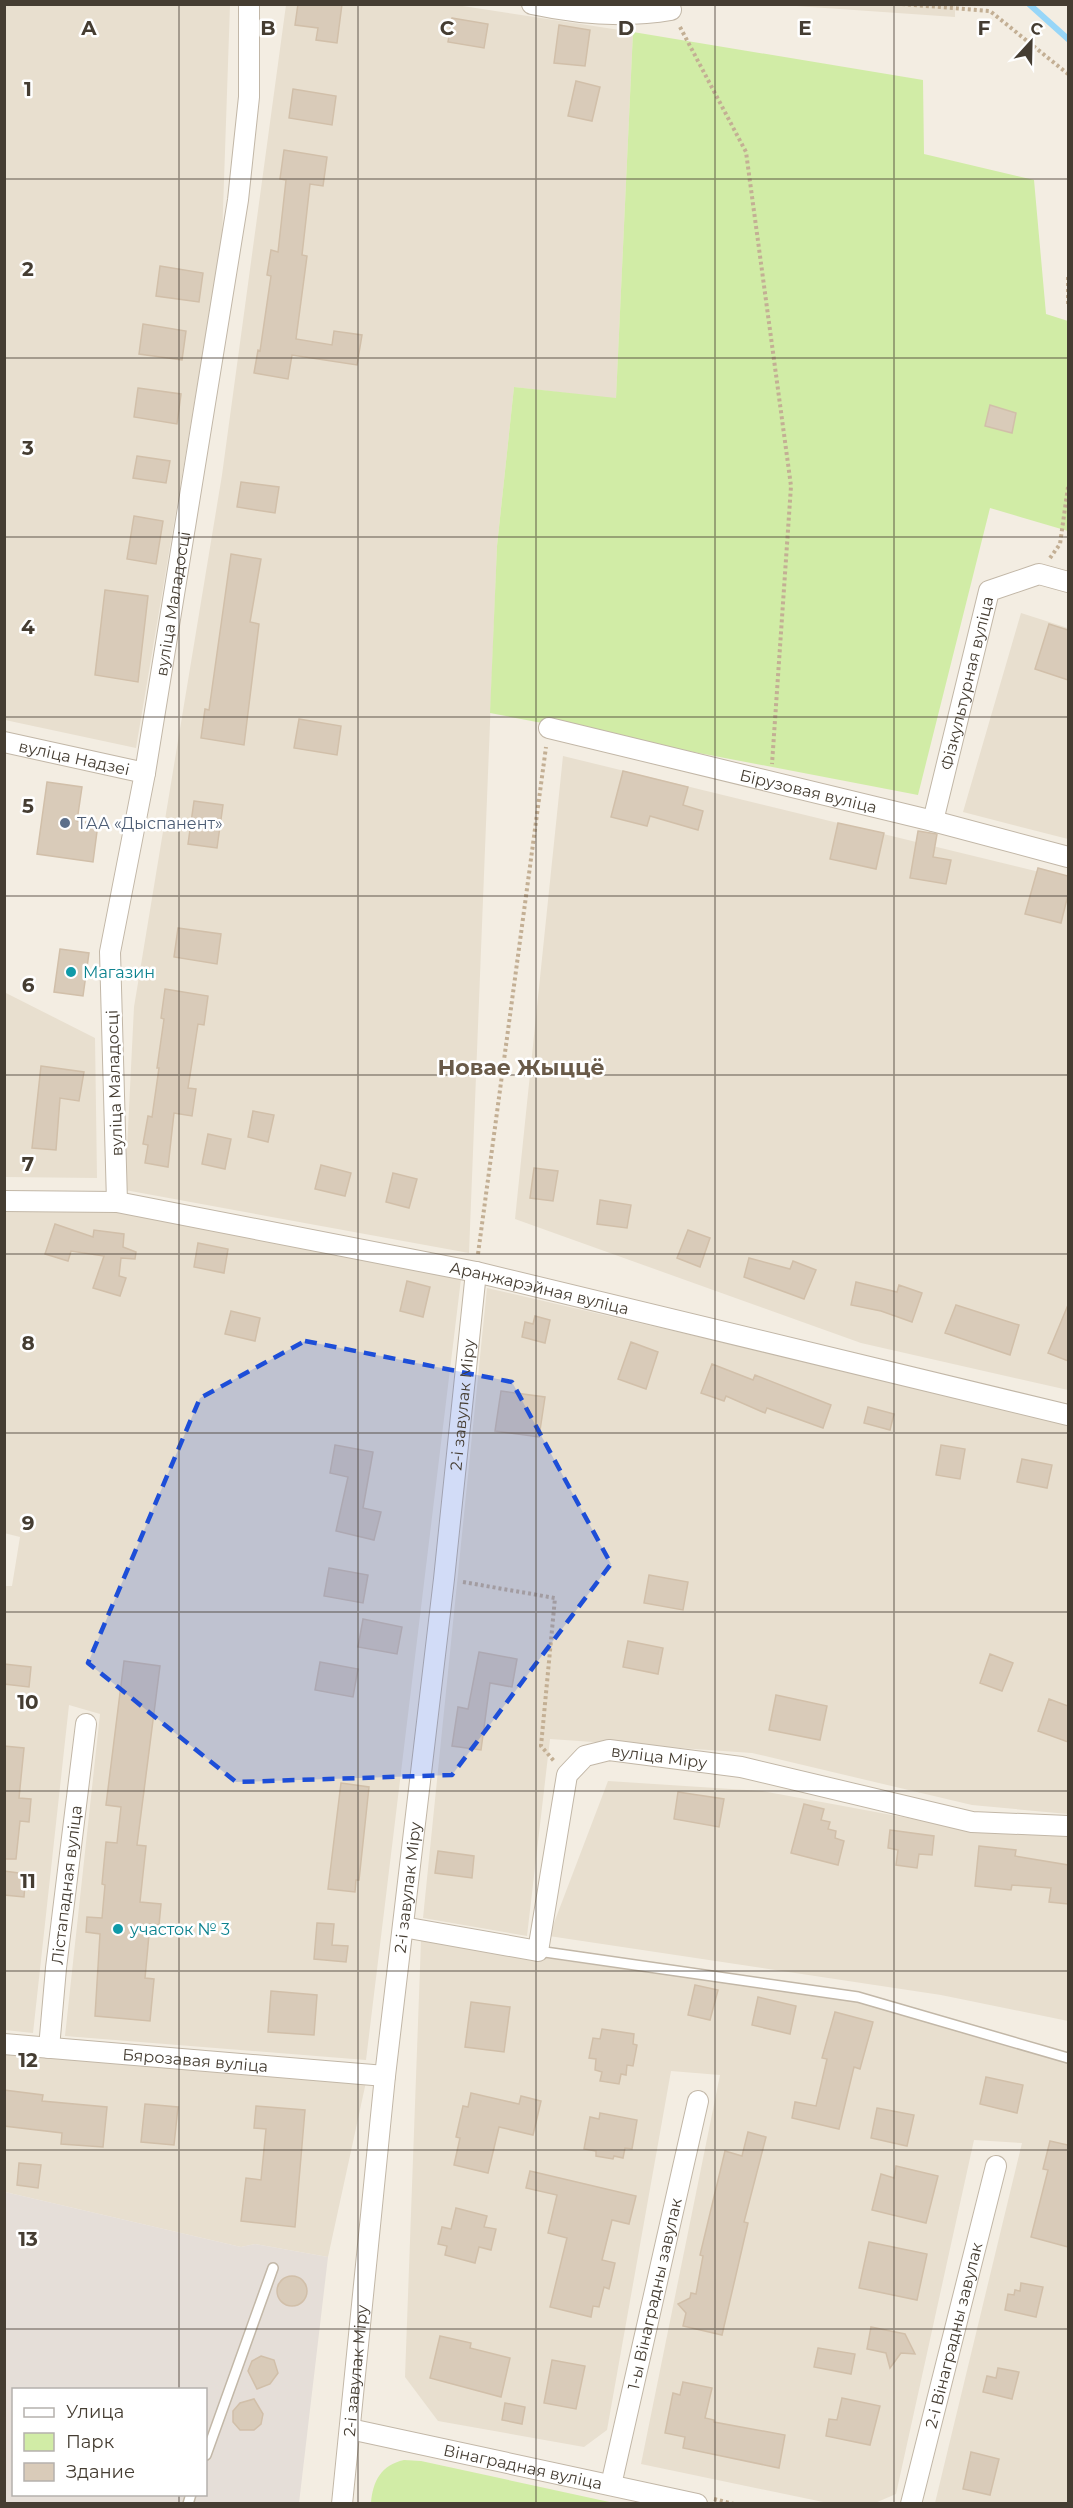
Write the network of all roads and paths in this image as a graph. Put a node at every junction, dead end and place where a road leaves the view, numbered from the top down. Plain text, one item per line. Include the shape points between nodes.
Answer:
1 (249, 4) edge
2 (532, 4) edge
3 (902, 4) edge
4 (671, 10) joint
5 (1068, 74) edge
6 (1068, 277) edge
7 (1068, 305) edge
8 (1068, 487) edge
9 (1040, 574) junction
10 (1068, 582) edge
11 (549, 728) joint
12 (4, 742) edge
13 (145, 773) junction
14 (771, 782) junction
15 (933, 821) junction
16 (1068, 857) edge
17 (4, 1201) edge
18 (117, 1202) junction
19 (476, 1272) junction
20 (1068, 1415) edge
21 (444, 1579) junction
22 (86, 1724) dead end
23 (567, 1775) junction
24 (1068, 1827) edge
25 (403, 1927) junction
26 (538, 1951) junction
27 (4, 2044) edge
28 (50, 2048) junction
29 (1068, 2058) edge
30 (385, 2076) junction
31 (698, 2101) dead end
32 (996, 2166) dead end
33 (273, 2268) dead end
34 (350, 2428) junction
35 (207, 2452) edge
36 (611, 2485) junction
37 (342, 2504) edge
38 (697, 2504) edge
39 (911, 2504) edge

1 - 13 street, вуліца Маладосці via 249,98 238,200
2 - 4 street via 570,12 639,15
3 - 5 path via 990,11
4 - 14 path via 746,152 791,486
6 - 7 path
8 - 9 path via 1060,544
9 - 10 street
9 - 15 street, Фізкультурная вуліца via 989,591
11 - 14 street, Бірузовая вуліца
11 - 19 path
12 - 13 street, вуліца Надзеі
13 - 18 street, вуліца Маладосці via 110,952
14 - 15 street, Бірузовая вуліца
15 - 16 street, Бірузовая вуліца
17 - 18 street, Аранжарэйная вуліца
18 - 19 street, Аранжарэйная вуліца
19 - 20 street, Аранжарэйная вуліца
19 - 21 street, 2-і завулак Міру
21 - 23 path via 555,1598 541,1746
21 - 25 street, 2-і завулак Міру
22 - 28 street, Лістападная вуліца
23 - 24 street, вуліца Міру via 585,1756 609,1750 741,1767 972,1822
23 - 26 street
25 - 26 street
25 - 30 street, 2-і завулак Міру
26 - 29 lane via 858,1997
27 - 28 street, Бярозавая вуліца
28 - 30 street, Бярозавая вуліца
30 - 34 street, 2-і завулак Міру
31 - 36 street, 1-ы Вінаградны завулак
32 - 39 street, 2-і Вінаградны завулак
33 - 35 lane
34 - 36 street, Вінаградная вуліца
34 - 37 street, 2-і завулак Міру
36 - 38 street, Вінаградная вуліца

